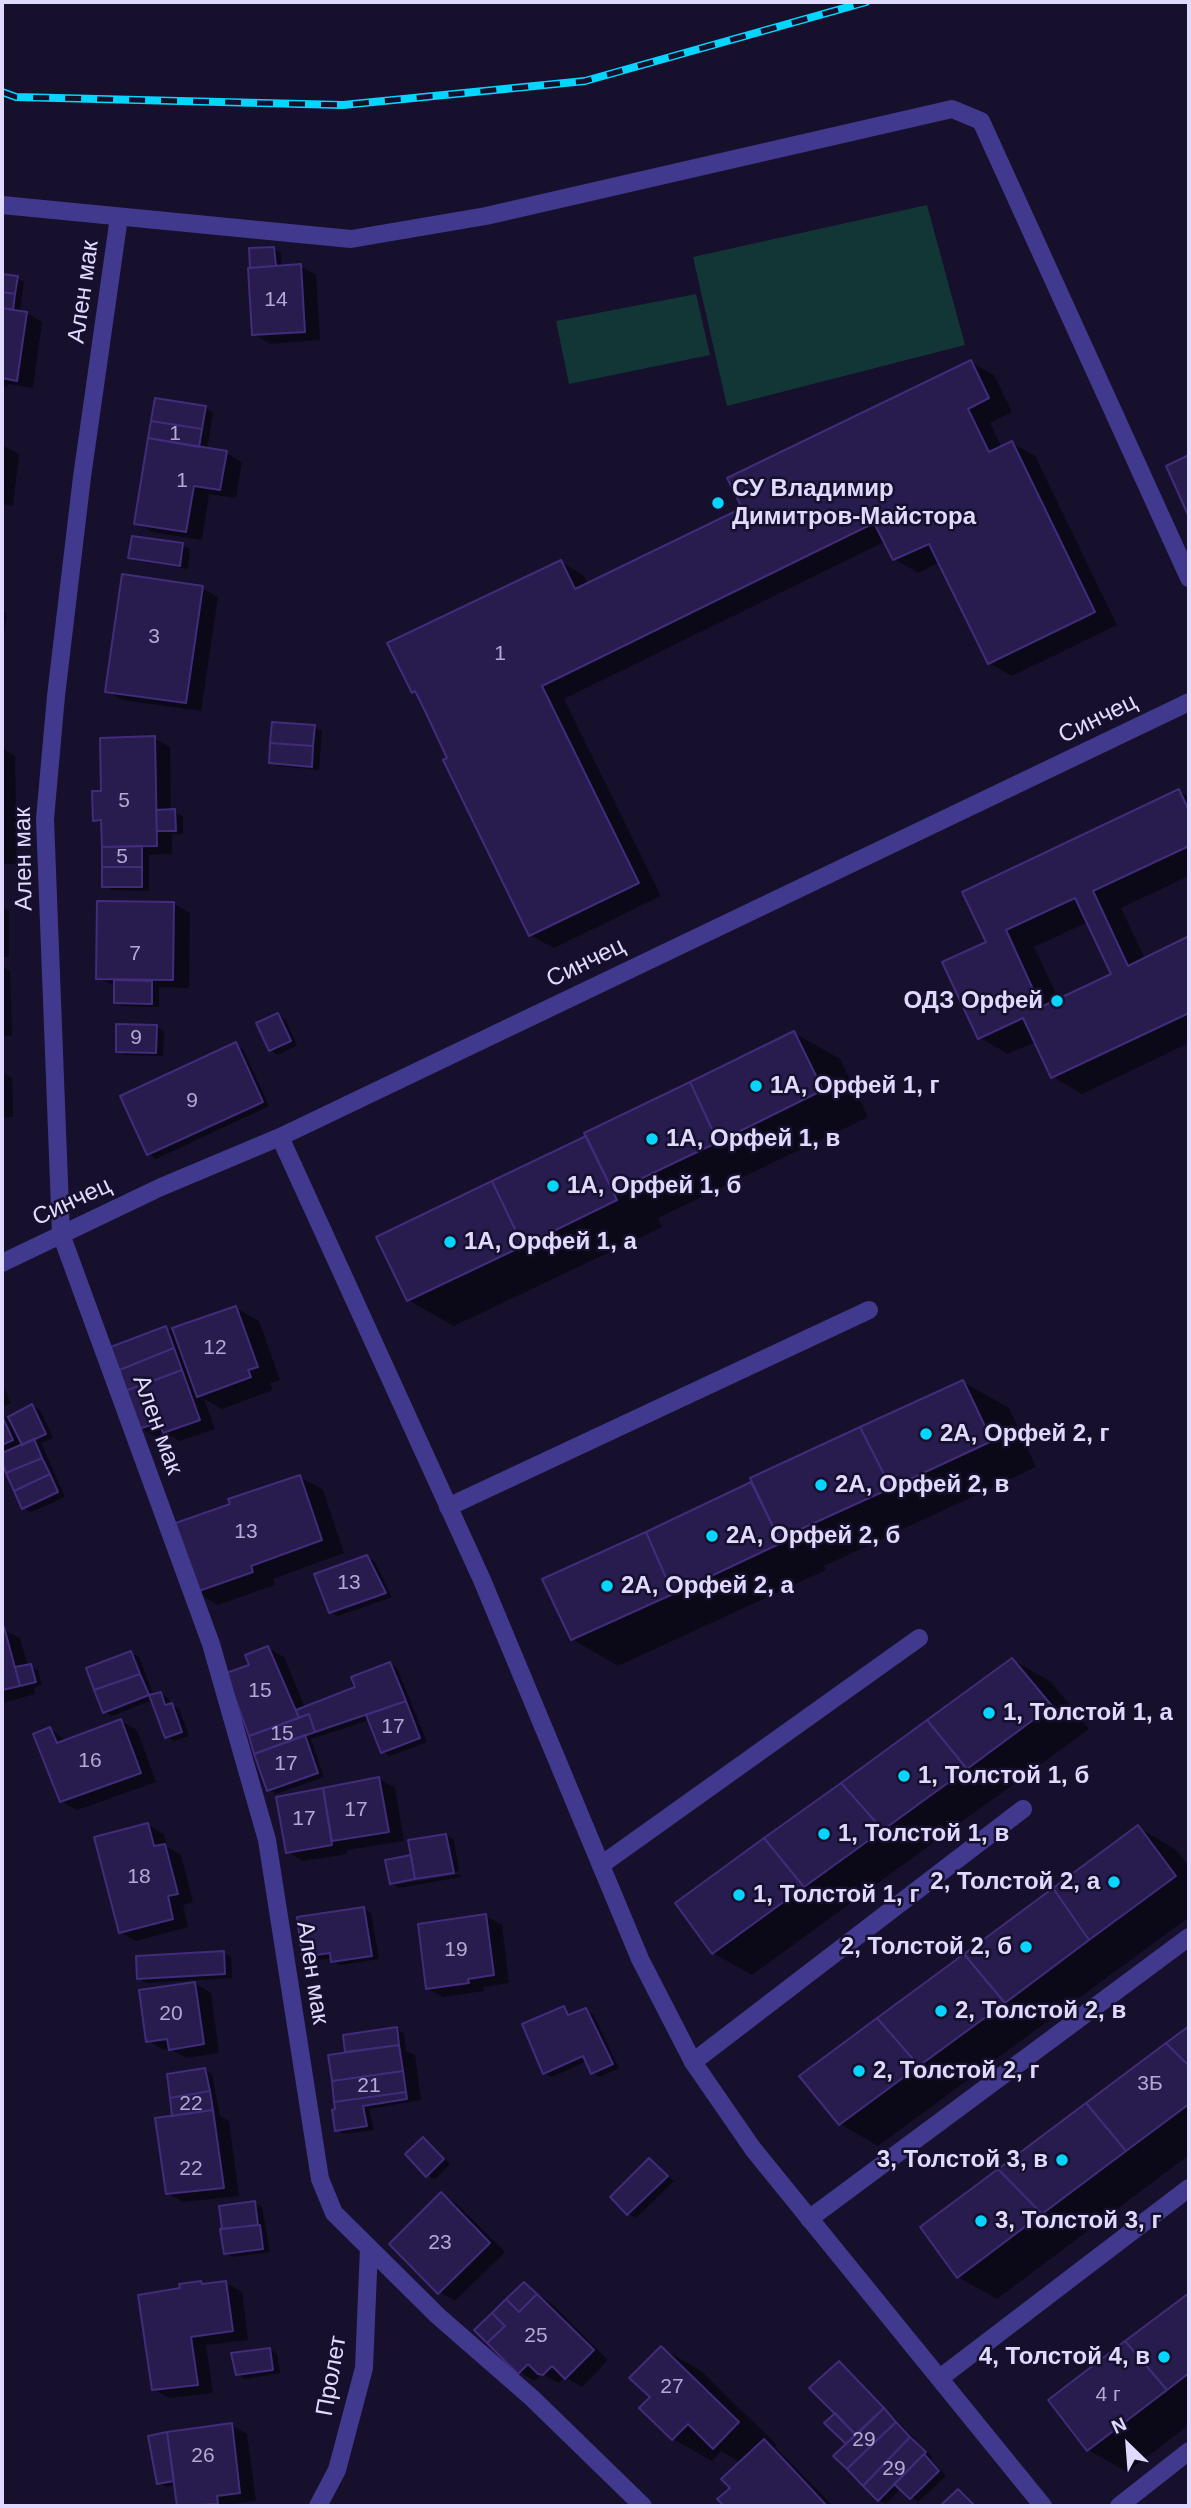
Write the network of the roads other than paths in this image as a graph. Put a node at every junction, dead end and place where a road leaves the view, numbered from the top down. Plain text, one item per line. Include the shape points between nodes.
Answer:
1 (2, 205) edge
2 (119, 217) junction
3 (1189, 578) edge
4 (1189, 702) edge
5 (280, 1137) junction
6 (61, 1234) junction
7 (2, 1263) edge
8 (869, 1310) dead end
9 (448, 1507) junction
10 (919, 1638) dead end
11 (1023, 1809) dead end
12 (601, 1865) junction
13 (1189, 1937) edge
14 (693, 2062) junction
15 (1189, 2188) edge
16 (809, 2219) junction
17 (369, 2248) junction
18 (940, 2378) junction
19 (1189, 2451) edge
20 (318, 2506) edge
21 (643, 2506) edge
22 (1043, 2506) edge
23 (1119, 2506) edge

1 - 2 street
2 - 3 street via 351,239 486,216 952,108 981,121
2 - 6 street, Ален мак via 82,477 45,819
4 - 5 street, Синчец
5 - 6 street, Синчец
5 - 9 street
6 - 7 street, Синчец
6 - 17 street, Ален мак via 211,1644 267,1840 320,2179 334,2213
8 - 9 street
9 - 12 street
10 - 12 street
11 - 14 street
12 - 14 street via 640,1959
13 - 16 street
14 - 16 street via 752,2150
15 - 18 street
16 - 18 street
17 - 20 street, Пролет via 364,2368 337,2470
17 - 21 street, Ален мак
18 - 22 street
19 - 23 street

